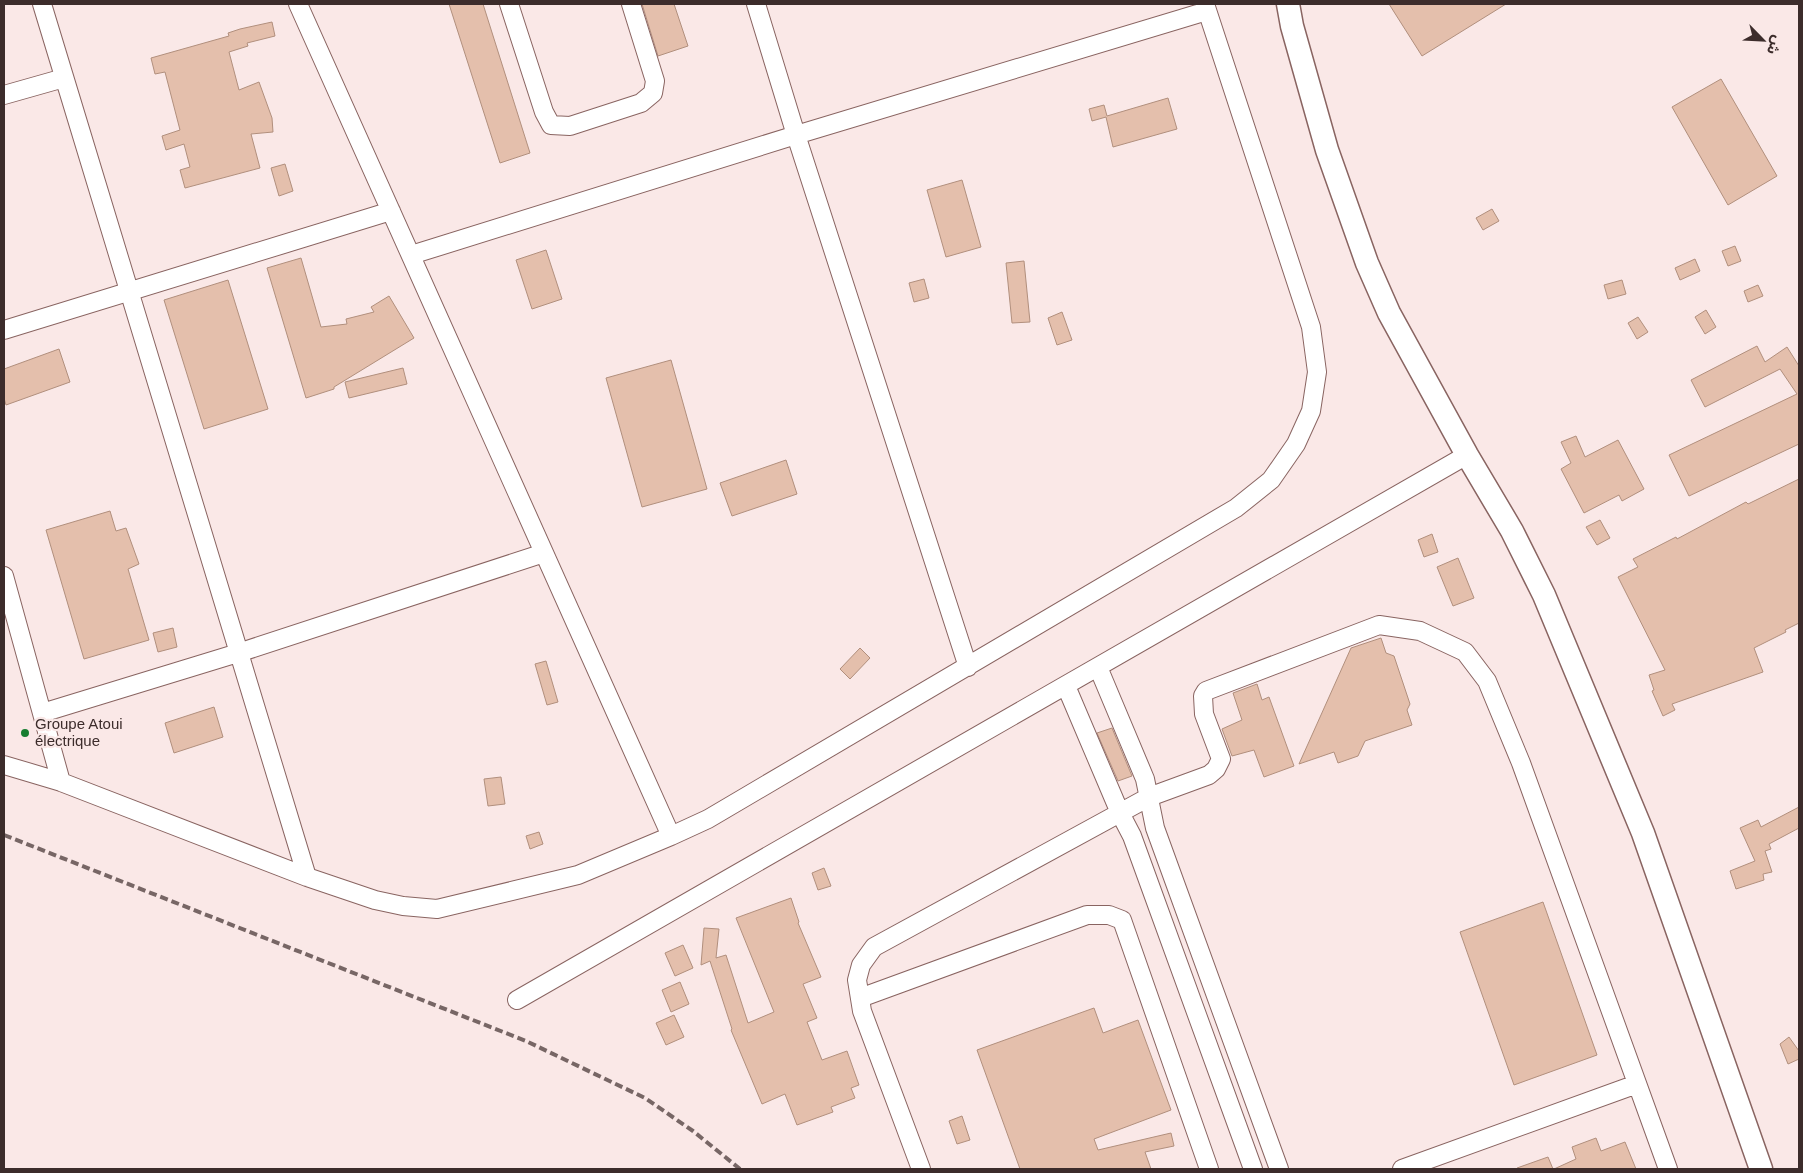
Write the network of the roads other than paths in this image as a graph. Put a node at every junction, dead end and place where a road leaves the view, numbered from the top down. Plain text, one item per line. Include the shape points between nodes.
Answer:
1 (42, 4) edge
2 (298, 4) edge
3 (509, 4) edge
4 (631, 4) edge
5 (756, 4) edge
6 (1288, 4) edge
7 (1206, 8) edge
8 (64, 78) junction
9 (4, 95) edge
10 (796, 135) junction
11 (391, 211) junction
12 (411, 255) junction
13 (128, 292) junction
14 (4, 330) edge
15 (1467, 455) junction
16 (544, 553) junction
17 (4, 576) edge
18 (238, 653) junction
19 (968, 667) junction
20 (1098, 667) junction
21 (1066, 686) junction
22 (42, 713) junction
23 (4, 765) edge
24 (62, 782) junction
25 (1149, 797) junction
26 (1120, 813) junction
27 (671, 836) junction
28 (307, 877) junction
29 (860, 998) junction
30 (517, 1000) dead end
31 (1637, 1084) junction
32 (921, 1169) edge
33 (1209, 1169) edge
34 (1253, 1169) edge
35 (1278, 1169) edge
36 (1402, 1169) edge
37 (1668, 1169) edge
38 (1761, 1169) edge

1 - 8 street
2 - 11 street
3 - 4 street via 544,112 551,125 570,126 642,103 653,93 655,82
5 - 10 street
6 - 15 main road via 1327,150 1368,263 1389,313
7 - 10 street
7 - 19 street via 1311,327 1317,372 1311,411 1296,444 1271,480 1236,508
8 - 9 street
8 - 13 street
10 - 12 street
10 - 19 street
11 - 12 street
11 - 13 street
12 - 16 street
13 - 14 street
13 - 18 street
15 - 20 street
15 - 38 main road via 1512,531 1544,595 1603,734 1643,833
16 - 18 street
16 - 27 street
17 - 22 street
18 - 22 street
18 - 28 street
19 - 27 street via 708,819
20 - 21 street
20 - 25 street via 1145,779
21 - 26 street
21 - 30 street
22 - 24 street
23 - 24 street
24 - 28 street
25 - 26 street
25 - 31 street via 1209,775 1216,769 1221,759 1204,714 1202,702 1206,691 1379,625 1420,630 1465,652 1487,681 1521,762
25 - 35 street via 1155,828
26 - 29 street via 874,947 861,965 857,980
26 - 34 street via 1132,836
27 - 28 street via 578,875 437,909 375,900
29 - 32 street
29 - 33 street via 1087,915 1109,915 1122,920
31 - 36 street
31 - 37 street

